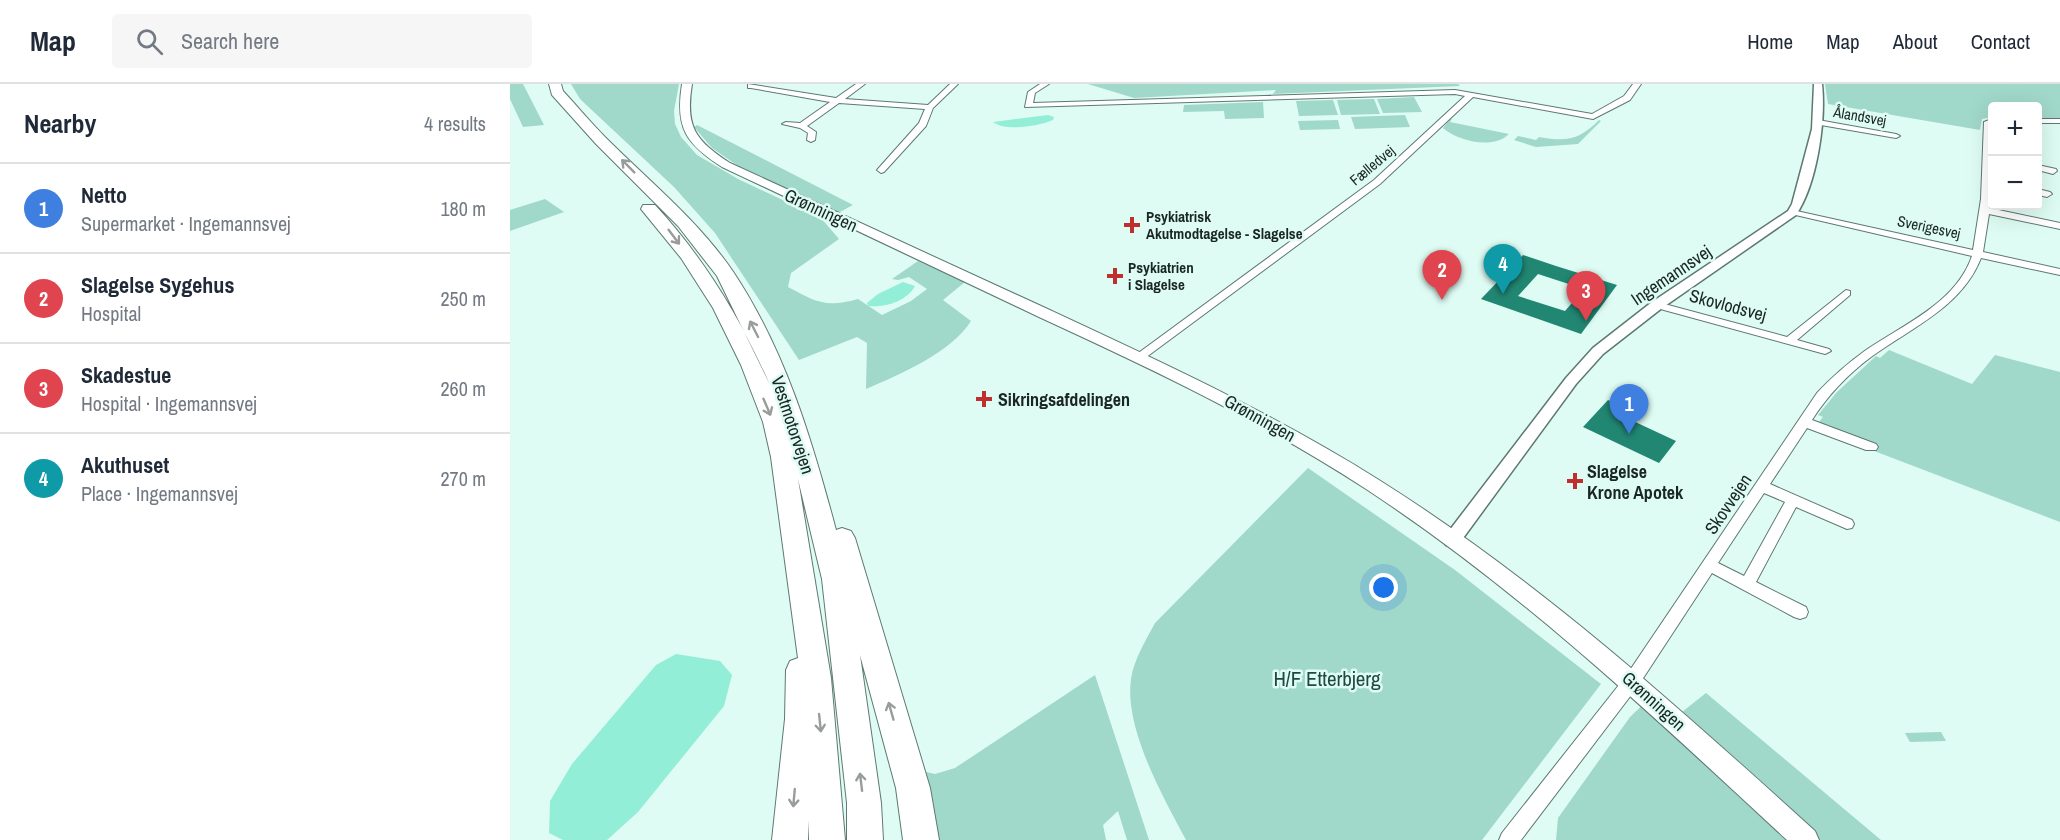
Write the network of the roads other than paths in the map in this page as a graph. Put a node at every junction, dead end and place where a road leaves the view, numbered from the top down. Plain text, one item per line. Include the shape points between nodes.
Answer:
1 (538, 84) edge
2 (555, 84) edge
3 (687, 84) edge
4 (861, 84) edge
5 (954, 84) edge
6 (1045, 84) edge
7 (1636, 84) edge
8 (1818, 84) edge
9 (752, 86) dead end
10 (1471, 95) junction
11 (839, 102) junction
12 (930, 107) junction
13 (2042, 121) edge
14 (2060, 121) edge
15 (1818, 122) junction
16 (786, 124) dead end
17 (802, 126) junction
18 (1896, 136) dead end
19 (810, 140) dead end
20 (2042, 169) edge
21 (880, 170) dead end
22 (2053, 171) dead end
23 (1988, 190) edge
24 (1983, 210) junction
25 (1792, 213) junction
26 (2060, 226) edge
27 (1978, 253) junction
28 (2060, 272) edge
29 (1846, 292) dead end
30 (1657, 305) junction
31 (1789, 341) junction
32 (1825, 351) dead end
33 (1141, 357) junction
34 (777, 373) junction
35 (1804, 422) junction
36 (1871, 447) dead end
37 (1762, 486) junction
38 (1794, 500) junction
39 (1847, 524) dead end
40 (1452, 540) junction
41 (1708, 565) junction
42 (1747, 585) junction
43 (806, 593) junction
44 (1800, 612) dead end
45 (1632, 681) junction
46 (790, 840) edge
47 (828, 840) edge
48 (865, 840) edge
49 (921, 840) edge
50 (1509, 840) edge
51 (1806, 840) edge

1 -> 43 highway, Vestmotorvejen via 585,144 662,222 703,276 739,341 775,424
34 -> 2 highway, Vestmotorvejen via 726,274 684,222 601,141 557,92
3 - 33 main road, Grønningen via 682,107 687,131 708,154 726,165
4 - 11 street
5 - 12 street
6 - 10 street via 1032,92 1028,105 1451,92
7 - 10 street via 1627,98 1593,117
8 - 15 street
9 - 11 street
10 - 33 street, Fælledvej via 1386,174
11 - 12 street
11 - 17 street
12 - 21 street via 923,124
13 - 14 street
15 - 18 street, Ålandsvej
15 - 25 street via 1798,204
16 - 17 street
17 - 19 street via 812,132
20 - 22 street
23 - 24 street, Skovvejen
24 - 26 street
24 - 27 street, Skovvejen
25 - 27 street, Sverigesvej
25 - 30 street, Ingemannsvej
27 - 28 street, Sverigesvej
27 - 35 street, Skovvejen via 1958,290 1849,368 1821,396
29 - 31 street
30 - 31 street, Skovlodsvej
30 - 40 street, Ingemannsvej via 1619,333 1580,370
31 - 32 street, Skovlodsvej
33 - 40 main road, Grønningen via 1260,417 1387,494
48 -> 34 highway, Vestmotorvejen via 864,803 836,579 798,431
49 -> 34 highway via 913,788 809,426 790,377
35 - 36 street
35 - 37 street, Skovvejen
37 - 38 street
37 - 41 street, Skovvejen
38 - 39 street
38 - 42 street
40 - 45 main road, Grønningen via 1549,612
41 - 42 street
41 - 45 street, Skovvejen
42 - 44 street
43 -> 46 highway via 800,629 801,719
43 -> 47 highway, Vestmotorvejen via 826,782
45 - 50 street, Skovvejen
45 - 51 main road, Grønningen

